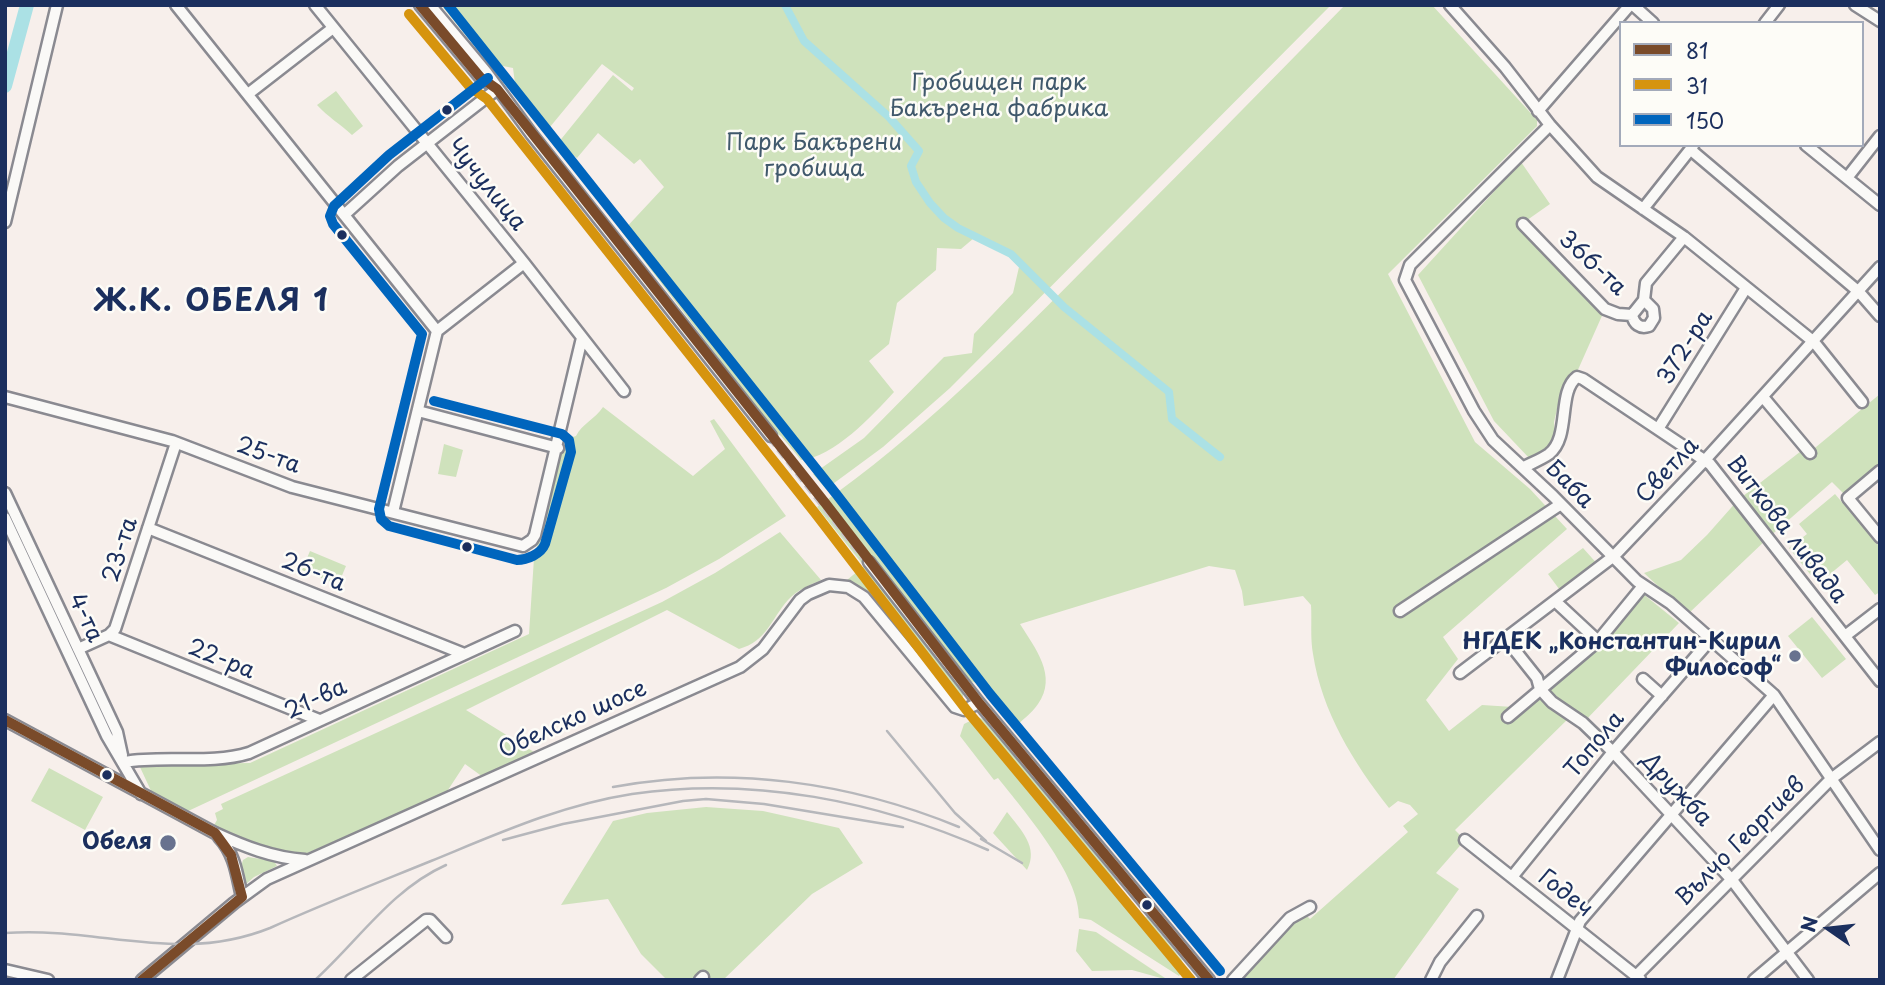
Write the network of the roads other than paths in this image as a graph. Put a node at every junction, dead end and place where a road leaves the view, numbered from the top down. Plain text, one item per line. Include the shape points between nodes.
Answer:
1 (57, 5) edge
2 (176, 5) edge
3 (315, 5) edge
4 (420, 5) edge
5 (430, 5) edge
6 (1450, 5) edge
7 (1632, 5) edge
8 (1779, 5) edge
9 (1855, 5) edge
10 (1866, 12) junction
11 (1651, 21) edge
12 (1767, 21) edge
13 (1859, 21) edge
14 (1880, 21) edge
15 (333, 28) junction
16 (496, 89) junction
17 (248, 94) junction
18 (1538, 111) junction
19 (1550, 125) junction
20 (1880, 136) edge
21 (427, 143) junction
22 (1808, 147) edge
23 (1692, 148) edge
24 (1847, 178) junction
25 (1880, 205) edge
26 (1643, 209) junction
27 (344, 215) junction
28 (5, 222) edge
29 (1522, 223) dead end
30 (1684, 237) junction
31 (524, 263) junction
32 (1880, 267) edge
33 (1746, 288) junction
34 (1858, 292) junction
35 (1643, 300) junction
36 (1632, 315) junction
37 (1880, 316) edge
38 (437, 331) junction
39 (582, 338) junction
40 (1814, 342) junction
41 (624, 391) dead end
42 (5, 397) edge
43 (1763, 397) junction
44 (1862, 402) dead end
45 (418, 411) junction
46 (1658, 429) junction
47 (771, 436) tunnel mouth
48 (176, 443) junction
49 (558, 448) junction
50 (1810, 453) dead end
51 (1706, 460) junction
52 (1524, 467) junction
53 (1880, 471) edge
54 (5, 493) edge
55 (1561, 504) junction
56 (393, 512) junction
57 (5, 518) edge
58 (148, 528) junction
59 (1880, 537) edge
60 (1614, 556) junction
61 (869, 562) tunnel mouth
62 (1643, 586) junction
63 (1555, 601) junction
64 (1880, 608) edge
65 (1400, 611) dead end
66 (515, 631) dead end
67 (109, 635) junction
68 (1845, 636) junction
69 (1506, 639) junction
70 (1711, 639) junction
71 (1598, 642) junction
72 (78, 649) junction
73 (464, 654) junction
74 (1460, 673) dead end
75 (1643, 679) dead end
76 (1880, 681) edge
77 (1540, 689) junction
78 (1774, 695) junction
79 (1662, 696) junction
80 (979, 703) junction
81 (1508, 717) dead end
82 (5, 720) edge
83 (319, 720) junction
84 (1880, 742) edge
85 (1613, 752) junction
86 (124, 762) junction
87 (1830, 779) junction
88 (141, 794) junction
89 (1672, 814) junction
90 (215, 833) junction
91 (1465, 841) dead end
92 (1880, 850) edge
93 (305, 860) junction
94 (1880, 873) edge
95 (1511, 877) junction
96 (1732, 880) junction
97 (242, 897) junction
98 (1310, 907) dead end
99 (1477, 916) dead end
100 (1577, 928) junction
101 (446, 937) dead end
102 (1785, 953) junction
103 (5, 970) edge
104 (1638, 978) edge
105 (48, 980) edge
106 (142, 980) edge
107 (351, 980) edge
108 (1209, 980) edge
109 (1233, 980) edge
110 (1431, 980) edge
111 (1557, 980) edge
112 (1754, 980) edge
113 (1808, 980) edge

1 - 28 street
2 - 17 street
3 - 15 street, Чучулица
4 - 16 street via 480,77
5 - 16 street
6 - 18 street
7 - 11 street
7 - 18 street
8 - 12 street
9 - 10 street
10 - 13 street
10 - 14 street
15 - 17 street
15 - 21 street, Чучулица
16 - 21 street
16 - 47 street
17 - 27 street
18 - 19 street
19 - 26 street via 1597,177
19 - 52 street, Баба via 1410,265 1405,276 1481,424
20 - 24 street
21 - 27 street
21 - 31 street, Чучулица
22 - 24 street
23 - 26 street
23 - 34 street
24 - 25 street
26 - 30 street
27 - 38 street
29 - 36 street, 366-та via 1605,309
30 - 33 street
30 - 35 street, 366-та via 1646,283
31 - 38 street
31 - 39 street, Чучулица
32 - 34 street, Светла
33 - 40 street
33 - 46 street, 372-ра
34 - 37 street
34 - 40 street, Светла
35 - 36 street, 366-та
35 - 36 street via 1653,309 1652,323 1640,327
38 - 45 street
39 - 41 street, Чучулица
39 - 49 street
40 - 43 street, Светла
40 - 44 street
42 - 48 street, 25-та
43 - 50 street
43 - 51 street, Светла
45 - 49 street
45 - 56 street
46 - 51 street, Виткова ливада
46 - 52 street, Виткова ливада via 1577,377 1555,447
48 - 56 street, 25-та via 292,486
48 - 58 street, 23-та
49 - 56 street, 25-та via 535,535 528,544 519,546
51 - 60 street, Светла
51 - 68 street, Виткова ливада
52 - 55 street, Баба
53 - 59 street via 1848,498
54 - 72 street, 4-та
55 - 60 street, Баба
55 - 65 street
57 - 86 street, 4-та via 107,736
58 - 67 street, 23-та via 115,629
58 - 73 street, 26-та
60 - 62 street, Баба
60 - 63 street, Светла
61 - 80 street
62 - 70 street, Баба
62 - 71 street
63 - 69 street, Светла
63 - 71 street
64 - 68 street
66 - 73 street, 21-ва
67 - 72 street
67 - 83 street, 22-ра
68 - 76 street, Виткова ливада
69 - 74 street, Светла
69 - 77 street, Дружба via 1537,678
70 - 78 street, Баба
70 - 79 street, Топола
71 - 77 street
72 - 86 street, 4-та via 117,732
73 - 83 street, 21-ва
75 - 79 street
77 - 81 street
77 - 85 street, Дружба
78 - 87 street, Баба
78 - 89 street
79 - 85 street, Топола
80 - 93 street, Обелско шосе via 964,710 955,707 864,597 848,587 829,585 800,600 763,649 740,667
80 - 108 street
82 - 88 street
83 - 86 street, 21-ва via 241,755
84 - 87 street, Вълчо Георгиев
85 - 89 street, Дружба
85 - 95 street, Топола
86 - 88 street, 4-та
87 - 92 street, Баба
87 - 96 street, Вълчо Георгиев
88 - 90 street
89 - 96 street, Дружба
89 - 100 street
90 - 93 street via 243,846
90 - 97 street via 234,860
91 - 95 street, Годеч
93 - 97 street, Обелско шосе
94 - 102 street
95 - 100 street, Годеч
96 - 102 street, Дружба
96 - 104 street, Вълчо Георгиев
97 - 106 street, Обелско шосе
98 - 109 street via 1290,918
99 - 110 street
100 - 104 street, Годеч
100 - 111 street
101 - 107 street via 426,919
102 - 112 street
102 - 113 street, Дружба
103 - 105 street

